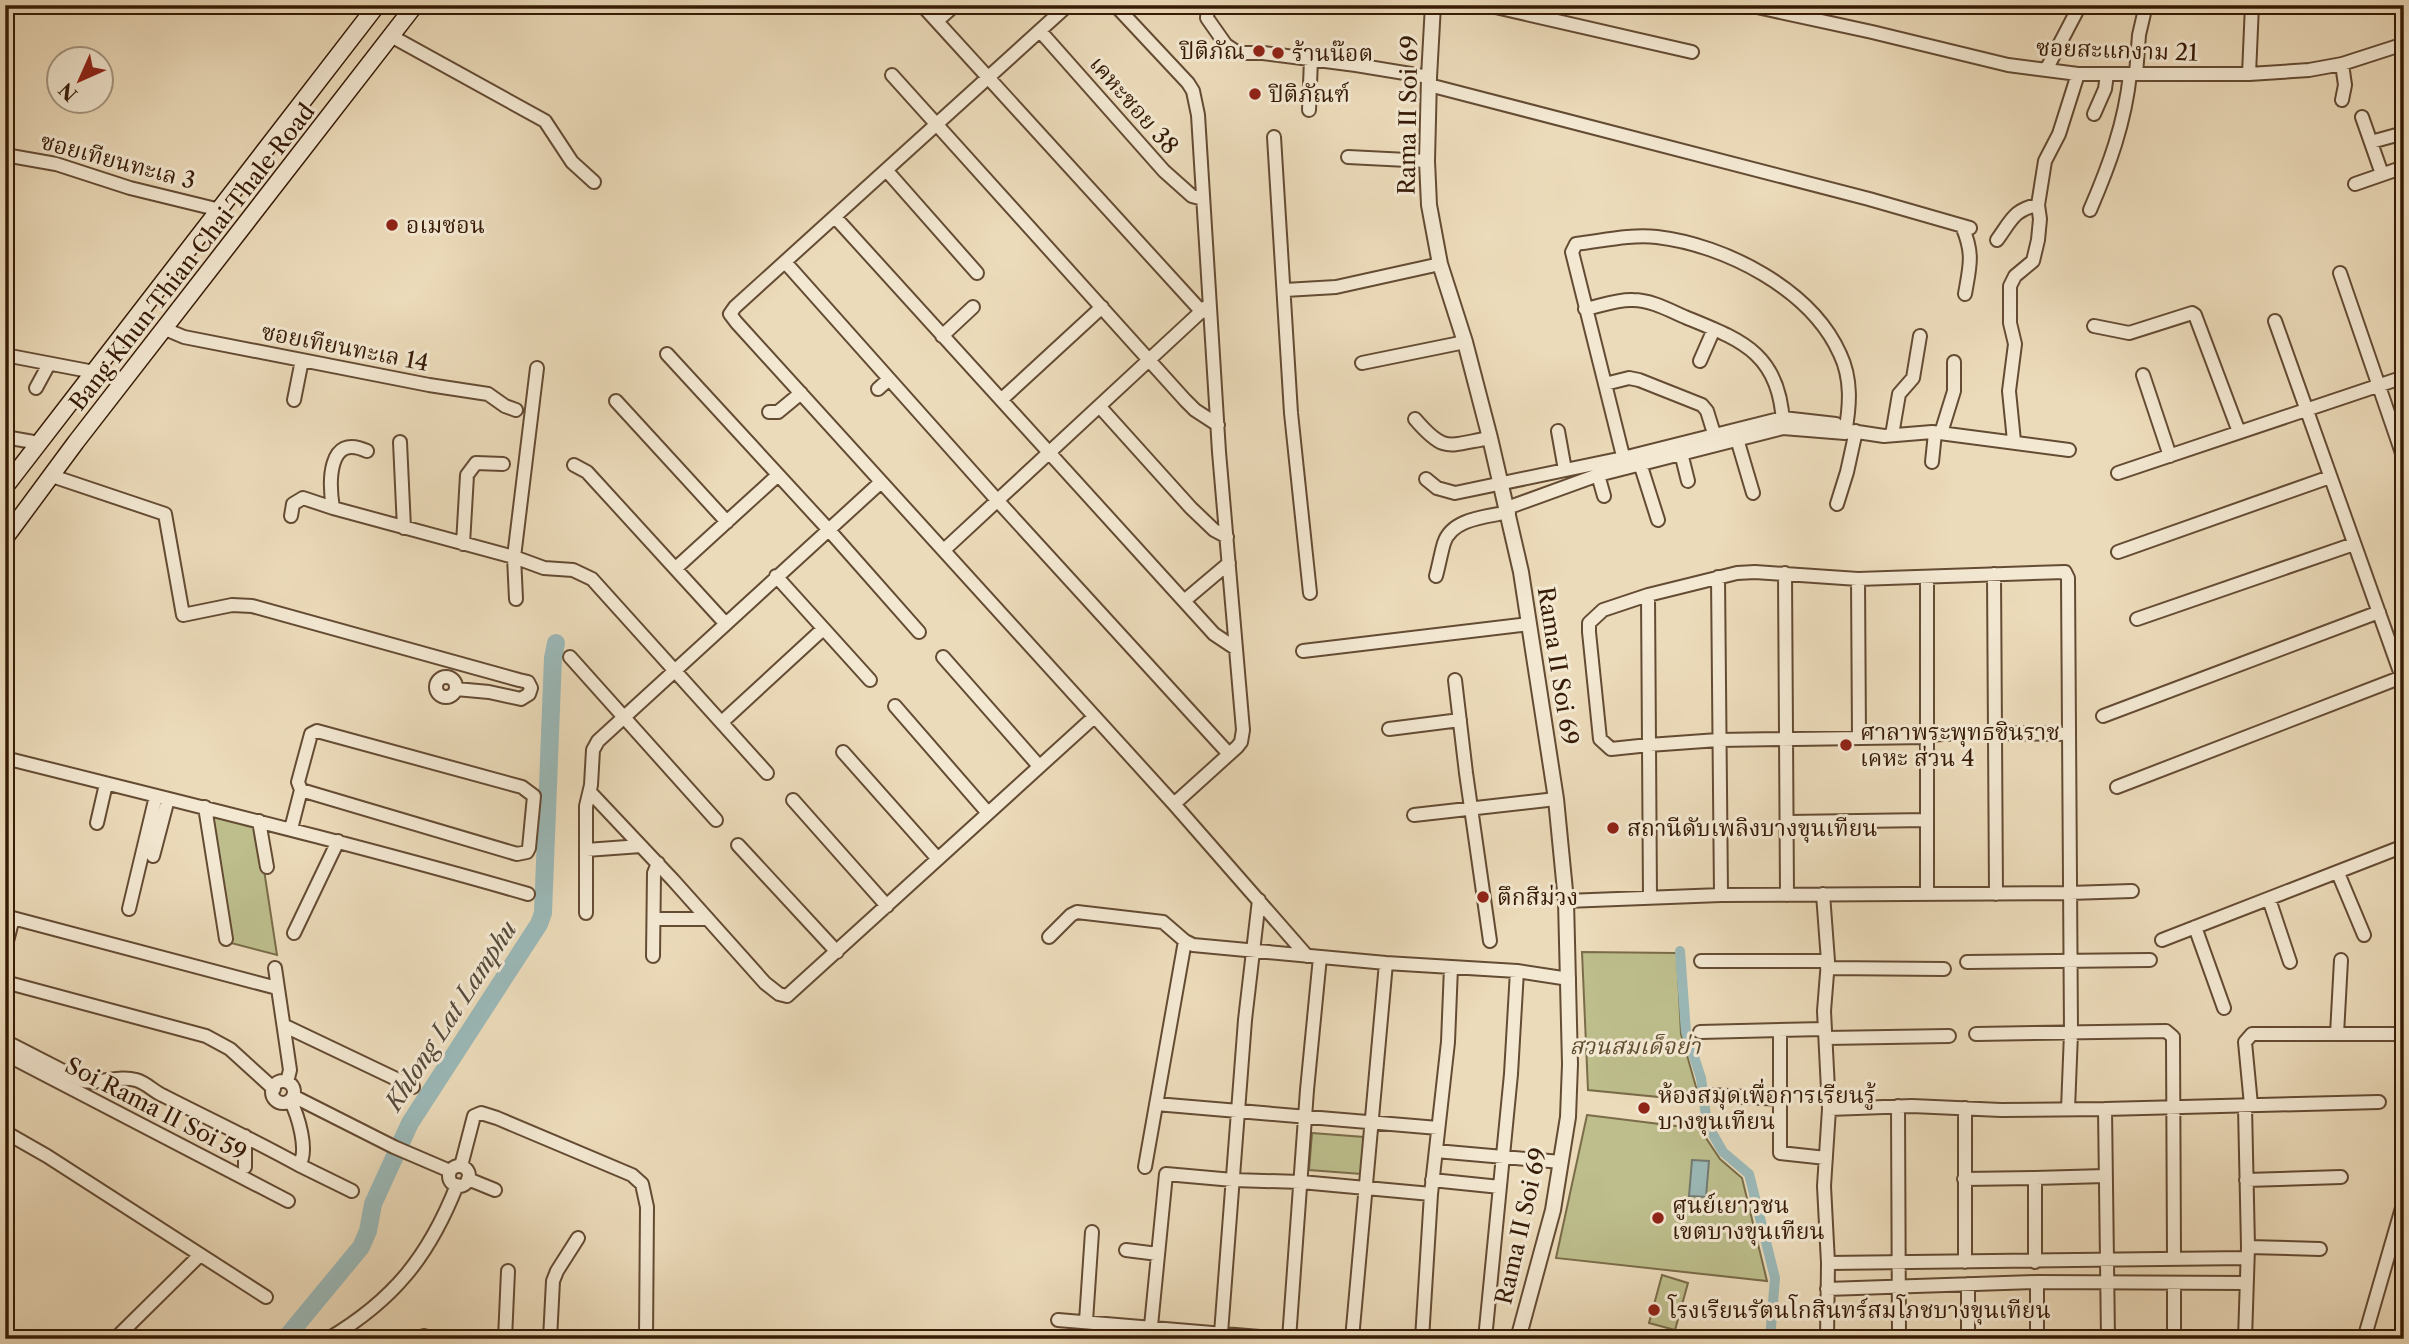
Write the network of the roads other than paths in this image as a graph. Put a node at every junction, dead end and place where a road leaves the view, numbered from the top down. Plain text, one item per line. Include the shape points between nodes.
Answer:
1 (377, 5) edge
2 (415, 5) edge
3 (922, 5) edge
4 (954, 5) edge
5 (1068, 5) edge
6 (1115, 5) edge
7 (1208, 5) edge
8 (1433, 5) edge
9 (1487, 5) edge
10 (1748, 5) edge
11 (2080, 5) edge
12 (2146, 5) edge
13 (2252, 5) edge
14 (937, 21) junction
15 (1040, 31) junction
16 (391, 36) junction
17 (2404, 44) edge
18 (1692, 52) dead end
19 (1311, 60) junction
20 (2342, 64) junction
21 (2046, 70) junction
22 (2078, 74) junction
23 (2107, 74) junction
24 (2133, 74) junction
25 (2249, 74) junction
26 (892, 75) dead end
27 (989, 76) junction
28 (1429, 81) junction
29 (2342, 100) dead end
30 (1309, 110) dead end
31 (2094, 114) dead end
32 (2362, 117) dead end
33 (936, 125) junction
34 (2404, 132) edge
35 (1273, 138) dead end
36 (2371, 142) junction
37 (5, 155) edge
38 (1348, 157) dead end
39 (1427, 161) junction
40 (2404, 167) edge
41 (887, 171) junction
42 (2382, 174) junction
43 (594, 182) dead end
44 (2355, 184) dead end
45 (1203, 199) junction
46 (2038, 205) junction
47 (220, 209) junction
48 (2090, 210) dead end
49 (835, 217) junction
50 (1997, 240) dead end
51 (785, 262) junction
52 (1440, 264) junction
53 (977, 273) dead end
54 (2340, 273) dead end
55 (1285, 290) junction
56 (1965, 294) dead end
57 (973, 307) dead end
58 (1102, 307) junction
59 (1207, 307) junction
60 (1585, 309) junction
61 (2275, 321) dead end
62 (2094, 326) dead end
63 (165, 329) junction
64 (1714, 329) junction
65 (942, 335) junction
66 (1920, 336) dead end
67 (1465, 342) junction
68 (667, 354) dead end
69 (5, 355) edge
70 (302, 359) junction
71 (1150, 360) junction
72 (1700, 360) dead end
73 (1954, 362) dead end
74 (1362, 363) dead end
75 (49, 365) junction
76 (537, 368) dead end
77 (94, 372) junction
78 (2143, 375) dead end
79 (2404, 377) edge
80 (889, 379) junction
81 (1605, 384) junction
82 (2378, 385) junction
83 (36, 388) dead end
84 (878, 389) dead end
85 (801, 393) junction
86 (294, 400) dead end
87 (1002, 400) junction
88 (616, 401) dead end
89 (1100, 407) junction
90 (2308, 409) junction
91 (516, 410) dead end
92 (769, 412) dead end
93 (1415, 419) dead end
94 (844, 421) dead end
95 (1783, 423) junction
96 (53, 425) junction
97 (1218, 425) junction
98 (834, 430) junction
99 (1850, 430) junction
100 (1558, 431) dead end
101 (2239, 432) junction
102 (1938, 433) junction
103 (1892, 435) junction
104 (5, 437) edge
105 (1490, 438) junction
106 (1715, 439) junction
107 (1737, 439) junction
108 (2014, 441) junction
109 (76, 442) junction
110 (400, 442) dead end
111 (39, 443) junction
112 (2069, 450) dead end
113 (367, 451) dead end
114 (1048, 453) junction
115 (1681, 453) junction
116 (2169, 456) junction
117 (2404, 459) edge
118 (1631, 461) junction
119 (1932, 462) dead end
120 (503, 464) dead end
121 (574, 465) dead end
122 (18, 470) junction
123 (1565, 471) junction
124 (2118, 473) dead end
125 (778, 475) junction
126 (1598, 475) junction
127 (2330, 477) junction
128 (1426, 479) dead end
129 (1688, 481) dead end
130 (48, 482) junction
131 (881, 482) junction
132 (1502, 484) junction
133 (5, 487) edge
134 (1753, 494) dead end
135 (1604, 496) dead end
136 (997, 500) junction
137 (1837, 504) dead end
138 (333, 508) junction
139 (1508, 510) junction
140 (290, 516) dead end
141 (1657, 520) dead end
142 (727, 522) junction
143 (404, 528) junction
144 (828, 529) junction
145 (1227, 537) junction
146 (5, 538) edge
147 (463, 544) junction
148 (2354, 544) junction
149 (944, 550) junction
150 (2118, 552) dead end
151 (514, 557) junction
152 (1229, 564) junction
153 (676, 568) junction
154 (1785, 573) junction
155 (1994, 574) junction
156 (776, 576) junction
157 (1436, 576) dead end
158 (1718, 577) junction
159 (1927, 577) junction
160 (1857, 579) junction
161 (1310, 593) dead end
162 (1648, 595) junction
163 (516, 599) dead end
164 (1184, 601) junction
165 (2379, 612) junction
166 (2137, 619) dead end
167 (725, 623) junction
168 (1529, 624) junction
169 (823, 629) junction
170 (919, 632) dead end
171 (1235, 648) junction
172 (1303, 652) dead end
173 (570, 657) dead end
174 (943, 657) dead end
175 (674, 670) junction
176 (870, 680) dead end
177 (1455, 680) dead end
178 (2403, 680) edge
179 (456, 690) dead end
180 (895, 706) dead end
181 (2103, 716) dead end
182 (622, 717) junction
183 (1094, 717) junction
184 (1460, 720) junction
185 (722, 722) junction
186 (1390, 729) dead end
187 (1994, 733) junction
188 (2068, 734) junction
189 (1927, 737) junction
190 (1859, 738) junction
191 (1718, 740) junction
192 (1787, 740) junction
193 (1649, 745) junction
194 (843, 752) dead end
195 (1229, 754) junction
196 (5, 758) edge
197 (1039, 766) junction
198 (767, 773) dead end
199 (106, 784) junction
200 (2117, 787) dead end
201 (301, 790) junction
202 (590, 792) junction
203 (162, 797) junction
204 (1556, 799) junction
205 (793, 800) dead end
206 (1174, 804) junction
207 (205, 807) junction
208 (1471, 808) junction
209 (988, 813) junction
210 (1414, 815) dead end
211 (716, 820) dead end
212 (1927, 820) junction
213 (259, 821) junction
214 (1788, 822) junction
215 (97, 823) dead end
216 (291, 830) junction
217 (338, 841) junction
218 (738, 845) dead end
219 (641, 846) junction
220 (2404, 846) edge
221 (586, 850) junction
222 (153, 856) dead end
223 (937, 859) junction
224 (658, 863) junction
225 (267, 867) dead end
226 (2338, 873) junction
227 (2132, 891) dead end
228 (1927, 893) junction
229 (2069, 893) junction
230 (528, 894) dead end
231 (1824, 894) junction
232 (1996, 894) junction
233 (1721, 895) junction
234 (1787, 895) junction
235 (1650, 898) junction
236 (2269, 899) junction
237 (1259, 900) junction
238 (1566, 901) junction
239 (887, 906) junction
240 (129, 909) dead end
241 (586, 913) dead end
242 (9, 917) edge
243 (653, 919) junction
244 (708, 919) junction
245 (2195, 928) junction
246 (294, 933) dead end
247 (2364, 935) dead end
248 (1049, 937) dead end
249 (226, 939) dead end
250 (2162, 940) dead end
251 (1185, 941) junction
252 (1490, 941) dead end
253 (5, 949) edge
254 (1252, 951) junction
255 (837, 952) junction
256 (653, 956) dead end
257 (1314, 957) junction
258 (2150, 960) dead end
259 (2341, 960) dead end
260 (1702, 961) dead end
261 (1967, 962) dead end
262 (2071, 962) junction
263 (2290, 962) dead end
264 (1386, 963) junction
265 (1827, 965) junction
266 (1451, 967) junction
267 (275, 968) dead end
268 (1944, 970) dead end
269 (1517, 971) junction
270 (1569, 979) junction
271 (5, 982) edge
272 (277, 988) junction
273 (2224, 1008) dead end
274 (285, 1026) junction
275 (1700, 1031) dead end
276 (1780, 1031) junction
277 (2071, 1032) junction
278 (1825, 1033) junction
279 (1976, 1034) dead end
280 (2337, 1034) junction
281 (2404, 1034) edge
282 (1949, 1036) dead end
283 (5, 1041) edge
284 (5, 1054) edge
285 (287, 1082) junction
286 (413, 1087) dead end
287 (274, 1089) junction
288 (1712, 1095) dead end
289 (291, 1098) junction
290 (1781, 1099) junction
291 (2379, 1102) dead end
292 (1156, 1104) junction
293 (2248, 1106) junction
294 (1898, 1107) junction
295 (1965, 1108) junction
296 (2068, 1108) junction
297 (2174, 1108) junction
298 (1829, 1109) junction
299 (2105, 1109) junction
300 (1237, 1111) junction
301 (1305, 1118) junction
302 (1371, 1124) junction
303 (1438, 1128) junction
304 (5, 1132) edge
305 (245, 1136) junction
306 (1436, 1151) junction
307 (1504, 1157) junction
308 (1826, 1158) junction
309 (1561, 1162) junction
310 (299, 1165) junction
311 (245, 1167) dead end
312 (1145, 1167) dead end
313 (455, 1169) junction
314 (2105, 1176) junction
315 (2035, 1178) junction
316 (2341, 1178) dead end
317 (1964, 1179) junction
318 (1233, 1180) junction
319 (1432, 1180) junction
320 (2246, 1180) junction
321 (462, 1182) junction
322 (1301, 1182) junction
323 (1500, 1187) junction
324 (1365, 1188) junction
325 (495, 1190) dead end
326 (352, 1191) dead end
327 (1431, 1194) junction
328 (288, 1201) dead end
329 (2404, 1201) edge
330 (2401, 1221) edge
331 (1092, 1232) dead end
332 (578, 1238) dead end
333 (2320, 1249) dead end
334 (1126, 1250) dead end
335 (2248, 1252) junction
336 (1158, 1254) junction
337 (200, 1255) junction
338 (2174, 1259) junction
339 (2108, 1260) junction
340 (1898, 1262) junction
341 (1965, 1262) junction
342 (2035, 1262) junction
343 (1828, 1264) junction
344 (508, 1271) dead end
345 (2037, 1282) junction
346 (2109, 1282) junction
347 (2174, 1283) junction
348 (2247, 1283) junction
349 (1968, 1284) junction
350 (1898, 1287) junction
351 (1828, 1289) junction
352 (266, 1297) dead end
353 (1058, 1320) dead end
354 (1086, 1321) junction
355 (1151, 1326) junction
356 (1221, 1333) junction
357 (115, 1339) edge
358 (328, 1339) edge
359 (505, 1339) edge
360 (550, 1339) edge
361 (646, 1339) edge
362 (1287, 1339) edge
363 (1352, 1339) edge
364 (1422, 1339) edge
365 (1485, 1339) edge
366 (1518, 1339) edge
367 (1827, 1339) edge
368 (1899, 1339) edge
369 (1968, 1339) edge
370 (2037, 1339) edge
371 (2108, 1339) edge
372 (2174, 1339) edge
373 (2245, 1339) edge
374 (2364, 1339) edge

1 - 47 main road, Bang Khun Thian Chai Thale Road
2 - 16 main road, Bang Khun Thian Chai Thale Road
3 - 14 street
4 - 14 street
5 - 15 street
6 - 45 street via 1193,91
7 - 19 street via 1207,18 1234,51
8 - 28 street, Rama II Soi 69
9 - 18 street
10 - 21 street, ซอยสะแกงาม 21
11 - 21 street
12 - 24 street
13 - 25 street
14 - 27 street
15 - 27 street
15 - 45 street, เคหะซอย 38 via 1164,171 1192,196
16 - 43 street via 545,121 572,162
16 - 63 main road, Bang Khun Thian Chai Thale Road
17 - 20 street, ซอยสะแกงาม 21
19 - 28 street
19 - 30 street
20 - 25 street, ซอยสะแกงาม 21
20 - 29 street
21 - 22 street, ซอยสะแกงาม 21
22 - 23 street, ซอยสะแกงาม 21
22 - 46 street via 2059,134 2045,161
23 - 24 street, ซอยสะแกงาม 21
23 - 31 street
24 - 25 street, ซอยสะแกงาม 21
24 - 48 street via 2115,150
26 - 33 street
27 - 33 street
27 - 59 street
28 - 39 street, Rama II Soi 69
28 - 56 street via 1966,227 1970,246
32 - 36 street
33 - 41 street
33 - 58 street
34 - 36 street
35 - 55 street
36 - 42 street
37 - 47 street, ซอยเทียนทะเล 3 via 56,164 130,188
38 - 39 street
39 - 52 street, Rama II Soi 69 via 1429,205
40 - 42 street
41 - 49 street
41 - 53 street
42 - 44 street
45 - 59 street
46 - 50 street via 2018,212
46 - 108 street via 2033,261 2010,286 2015,344 2010,391
47 - 77 main road, Bang Khun Thian Chai Thale Road
49 - 51 street
49 - 65 street
51 - 80 street
51 - 85 street via 730,314
52 - 55 street via 1336,287
52 - 67 street, Rama II Soi 69
54 - 82 street
55 - 161 street via 1291,413
57 - 65 street
58 - 71 street
58 - 87 street
59 - 71 street
59 - 97 street
60 - 64 street via 1633,300
60 - 81 street
60 - 99 street via 1572,252 1576,244 1658,237 1751,267 1810,311 1840,353 1846,372
61 - 90 street
62 - 101 street via 2129,333 2196,315
63 - 70 street, ซอยเทียนทะเล 14 via 184,337
63 - 109 main road, Bang Khun Thian Chai Thale Road
64 - 72 street
64 - 95 street via 1758,354 1775,381
65 - 87 street
66 - 103 street via 1913,378 1899,394
67 - 74 street
67 - 105 street, Rama II Soi 69
68 - 125 street
69 - 75 street
70 - 86 street
70 - 91 street, ซอยเทียนทะเล 14 via 488,394
71 - 89 street
71 - 97 street via 1195,410
73 - 102 street via 1954,391
75 - 77 street
75 - 83 street
76 - 151 street
77 - 96 main road, Bang Khun Thian Chai Thale Road
78 - 116 street
79 - 82 street
80 - 84 street
80 - 136 street
81 - 106 street via 1629,378 1698,402 1707,411
81 - 118 street
82 - 90 street
82 - 117 street
85 - 92 street via 778,412
85 - 98 street
87 - 114 street
88 - 142 street
89 - 114 street
89 - 145 street via 1197,514
90 - 101 street
90 - 127 street
93 - 105 street via 1443,444
94 - 98 street
95 - 99 street
95 - 106 street
95 - 107 street
96 - 109 main road via 63,441
96 - 111 main road, Bang Khun Thian Chai Thale Road
97 - 145 street
98 - 131 street
99 - 103 street
99 - 137 street via 1852,456
100 - 123 street
101 - 116 street
102 - 103 street
102 - 108 street
102 - 119 street
104 - 111 street
105 - 132 street, Rama II Soi 69
106 - 107 street
106 - 115 street
106 - 118 street
107 - 134 street
108 - 112 street
109 - 130 main road, Bang Khun Thian Chai Thale Road
110 - 143 street
111 - 122 main road, Bang Khun Thian Chai Thale Road
113 - 138 street via 348,447 332,463
114 - 136 street
114 - 164 street
115 - 118 street
115 - 129 street
116 - 124 street
118 - 123 street
118 - 126 street
118 - 141 street
120 - 147 street via 476,463 467,475
121 - 153 street via 587,472
122 - 130 main road via 27,468
122 - 133 main road, Bang Khun Thian Chai Thale Road
123 - 132 street
125 - 142 street
125 - 144 street
126 - 135 street
126 - 139 street
127 - 148 street
127 - 150 street
128 - 132 street via 1455,493
130 - 146 main road, Bang Khun Thian Chai Thale Road
130 - 179 street via 165,514 183,615 232,605 253,606 527,682 531,688 521,699
131 - 144 street
131 - 149 street
132 - 139 street, Rama II Soi 69
136 - 149 street
136 - 195 street
138 - 140 street via 303,498 293,503
138 - 143 street
139 - 157 street via 1454,528 1444,540
139 - 168 street, Rama II Soi 69
142 - 153 street
143 - 147 street
144 - 156 street
144 - 170 street
145 - 152 street
147 - 151 street
148 - 165 street
148 - 166 street
149 - 183 street
151 - 163 street
151 - 175 street via 544,568 582,572 592,579
152 - 164 street
152 - 171 street
153 - 167 street
154 - 158 street
154 - 160 street
154 - 192 street
155 - 159 street
155 - 187 street
155 - 188 street via 2057,570 2068,578
156 - 167 street
156 - 169 street
158 - 162 street
158 - 191 street
159 - 160 street
159 - 189 street
160 - 190 street
162 - 193 street
162 - 193 street via 1603,610 1589,623 1589,632 1601,739 1611,749
164 - 171 street via 1214,634
165 - 178 street
165 - 181 street
167 - 175 street
168 - 172 street
168 - 204 street, Rama II Soi 69
169 - 176 street
169 - 185 street
171 - 195 street via 1242,730 1241,742
173 - 182 street
174 - 197 street
175 - 182 street
175 - 185 street
177 - 184 street
178 - 200 street
180 - 209 street
182 - 202 street via 595,745
182 - 211 street
183 - 197 street
183 - 206 street
184 - 186 street
184 - 208 street
185 - 198 street
187 - 188 street
187 - 189 street
187 - 232 street
188 - 229 street
189 - 190 street
189 - 212 street
190 - 192 street
191 - 192 street
191 - 193 street
191 - 233 street
192 - 214 street
193 - 235 street
194 - 223 street
195 - 206 street
196 - 199 street
197 - 209 street
199 - 203 street
199 - 215 street
201 - 201 street via 298,782 311,734 317,731 522,788 534,796 530,848 517,854
201 - 216 street
202 - 219 street
202 - 221 street
203 - 207 street
203 - 222 street
203 - 240 street
204 - 208 street
204 - 238 street, Rama II Soi 69
205 - 239 street
206 - 237 street
207 - 213 street
207 - 249 street
208 - 210 street
208 - 252 street
209 - 223 street
212 - 214 street
212 - 228 street
213 - 216 street
213 - 225 street
214 - 234 street
216 - 217 street
217 - 230 street
217 - 246 street
218 - 255 street
219 - 221 street
219 - 224 street
220 - 226 street
221 - 241 street
223 - 239 street
224 - 243 street
224 - 244 street
226 - 236 street
226 - 247 street
227 - 229 street
228 - 231 street
228 - 232 street
229 - 232 street
229 - 262 street
231 - 234 street
231 - 265 street
233 - 234 street
233 - 235 street
235 - 238 street
236 - 245 street
236 - 263 street
237 - 254 street
237 - 257 street
238 - 270 street, Rama II Soi 69
239 - 255 street
242 - 253 street
242 - 272 street
243 - 244 street
243 - 256 street
244 - 255 street via 765,983 783,996 790,995
245 - 250 street
245 - 273 street
248 - 251 street via 1077,912 1163,922
251 - 254 street
251 - 292 street
254 - 257 street
254 - 300 street
257 - 264 street
257 - 301 street
258 - 262 street
259 - 280 street
260 - 265 street
261 - 262 street
262 - 277 street
264 - 266 street
264 - 302 street
265 - 268 street
265 - 278 street
266 - 269 street
266 - 303 street
267 - 272 street
269 - 270 street
269 - 307 street
270 - 309 street, Rama II Soi 69 via 1568,1116
271 - 287 street via 206,1036 230,1049
272 - 274 street
274 - 285 street
274 - 286 street
275 - 276 street
276 - 278 street
276 - 290 street
277 - 279 street
277 - 296 street
277 - 297 street via 2168,1033 2174,1040
278 - 282 street
278 - 298 street
280 - 281 street
280 - 293 street via 2252,1034 2245,1042
283 - 305 street via 83,1081 139,1080
284 - 328 street, Soi Rama II Soi 59
285 - 287 street via 278,1082
285 - 289 street
287 - 289 street via 277,1101
288 - 290 street
289 - 310 street via 304,1156
289 - 313 street via 414,1157
290 - 308 street via 1781,1155
291 - 293 street
292 - 300 street
292 - 312 street
293 - 297 street
293 - 320 street
294 - 295 street
294 - 298 street
294 - 340 street
295 - 296 street
295 - 317 street
296 - 299 street
297 - 299 street
297 - 338 street
298 - 308 street
299 - 314 street
300 - 301 street
300 - 318 street
301 - 302 street
301 - 322 street
302 - 303 street
302 - 324 street
303 - 306 street
304 - 337 street
305 - 310 street
305 - 311 street
306 - 307 street
306 - 319 street
307 - 309 street
307 - 323 street
308 - 343 street
309 - 366 street, Rama II Soi 69 via 1553,1210
310 - 326 street
313 - 321 street via 467,1171
313 - 361 street via 474,1116 481,1113 632,1175 642,1184 647,1207
314 - 315 street
314 - 339 street
315 - 317 street
315 - 342 street
316 - 320 street
317 - 341 street
318 - 322 street
318 - 336 street via 1166,1174
318 - 356 street
319 - 323 street
319 - 327 street
320 - 335 street
321 - 325 street
321 - 358 street via 421,1256 393,1292
322 - 324 street
322 - 362 street
323 - 365 street
324 - 327 street
324 - 363 street
327 - 364 street
329 - 330 street
330 - 374 street
331 - 354 street
332 - 360 street via 553,1281
333 - 335 street
334 - 336 street
335 - 338 street
335 - 348 street
336 - 355 street
337 - 352 street
337 - 357 street
338 - 339 street
339 - 342 street
339 - 346 street
340 - 341 street
340 - 343 street
340 - 350 street
341 - 342 street
343 - 351 street
344 - 359 street
345 - 346 street
345 - 349 street
345 - 370 street
346 - 347 street
346 - 371 street
347 - 348 street
347 - 372 street
348 - 373 street
349 - 350 street
349 - 369 street
350 - 351 street
350 - 368 street
351 - 367 street
353 - 354 street
354 - 355 street
355 - 356 street
356 - 362 street

